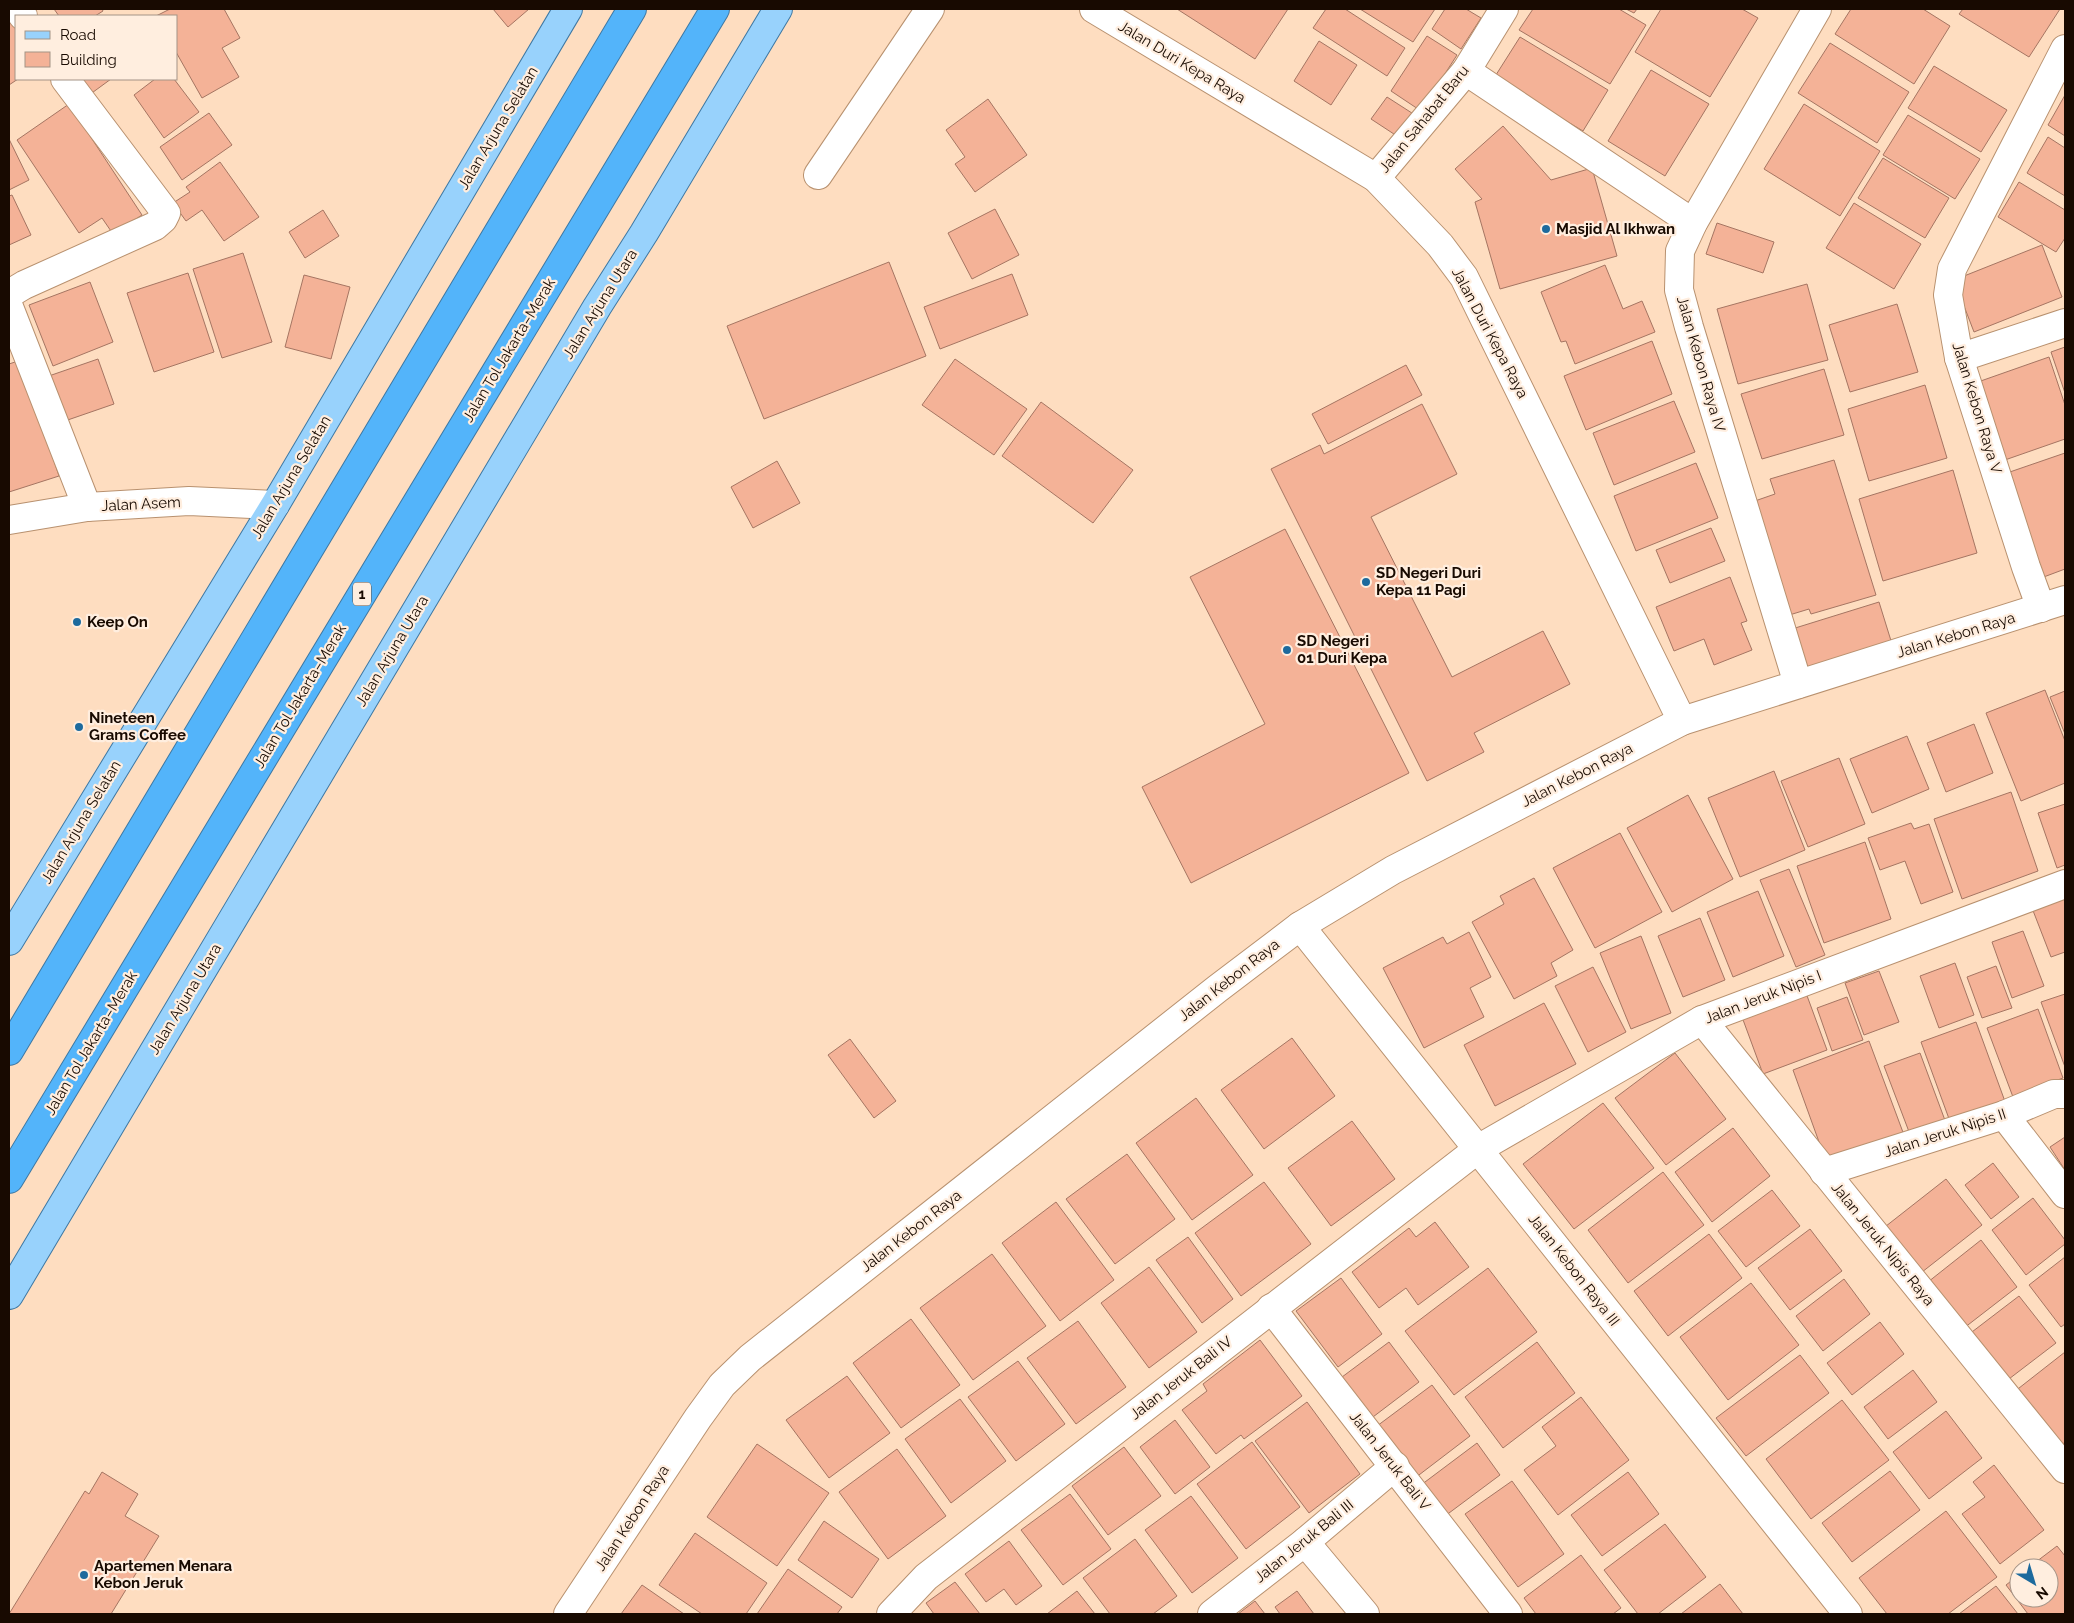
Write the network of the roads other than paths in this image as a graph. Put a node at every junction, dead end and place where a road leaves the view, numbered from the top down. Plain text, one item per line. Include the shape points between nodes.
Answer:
1 (568, 9) edge
2 (632, 9) edge
3 (715, 9) edge
4 (778, 9) edge
5 (930, 9) edge
6 (1094, 9) edge
7 (1504, 9) edge
8 (1817, 9) edge
9 (2065, 49) edge
10 (1466, 71) junction
11 (66, 80) edge
12 (1382, 171) junction
13 (818, 175) dead end
14 (1693, 223) junction
15 (9, 294) edge
16 (9, 307) edge
17 (2065, 323) edge
18 (1959, 358) junction
19 (275, 505) junction
20 (86, 507) junction
21 (9, 520) edge
22 (2053, 604) edge
23 (1798, 684) junction
24 (1682, 721) junction
25 (2065, 884) edge
26 (1300, 926) junction
27 (9, 941) edge
28 (1702, 1020) junction
29 (9, 1051) edge
30 (2065, 1094) edge
31 (2004, 1115) junction
32 (1478, 1149) junction
33 (1824, 1172) junction
34 (9, 1179) edge
35 (2065, 1194) edge
36 (9, 1295) edge
37 (1271, 1308) junction
38 (1395, 1466) junction
39 (2065, 1468) edge
40 (1305, 1542) junction
41 (568, 1614) edge
42 (891, 1614) edge
43 (1212, 1614) edge
44 (1365, 1614) edge
45 (1508, 1614) edge
46 (1848, 1614) edge

1 - 19 main road, Jalan Arjuna Selatan
2 - 29 highway
3 - 34 highway, Jalan Tol Jakarta–Merak / 1
4 - 36 main road, Jalan Arjuna Utara via 581,333
5 - 13 street
6 - 12 street, Jalan Duri Kepa Raya
7 - 10 street, Jalan Sahabat Baru
8 - 14 street, Jalan Kebon Raya IV
9 - 18 street, Jalan Kebon Raya V via 1952,269 1948,295
10 - 12 street, Jalan Sahabat Baru
10 - 14 street
11 - 15 street via 166,213 155,226
12 - 24 street, Jalan Duri Kepa Raya via 1464,277
14 - 23 street, Jalan Kebon Raya IV via 1680,251 1679,290
16 - 20 street
17 - 18 street
18 - 22 street, Jalan Kebon Raya V via 2026,567
19 - 20 street, Jalan Asem via 189,501
19 - 27 main road, Jalan Arjuna Selatan
20 - 21 street, Jalan Asem
22 - 23 street, Jalan Kebon Raya
23 - 24 street, Jalan Kebon Raya
24 - 26 street, Jalan Kebon Raya via 1393,870
25 - 28 street, Jalan Jeruk Nipis I
26 - 32 street, Jalan Kebon Raya III
26 - 41 street, Jalan Kebon Raya via 750,1358 722,1385 698,1418
28 - 32 street, Jalan Jeruk Nipis I
28 - 33 street, Jalan Jeruk Nipis Raya
30 - 31 street, Jalan Jeruk Nipis II via 2054,1094
31 - 33 street, Jalan Jeruk Nipis II
31 - 35 street
32 - 37 street, Jalan Jeruk Bali IV
32 - 46 street, Jalan Kebon Raya III
33 - 39 street, Jalan Jeruk Nipis Raya
37 - 38 street, Jalan Jeruk Bali V
37 - 42 street, Jalan Jeruk Bali IV via 926,1577
38 - 40 street, Jalan Jeruk Bali III
38 - 45 street, Jalan Jeruk Bali V
40 - 43 street, Jalan Jeruk Bali III
40 - 44 street

